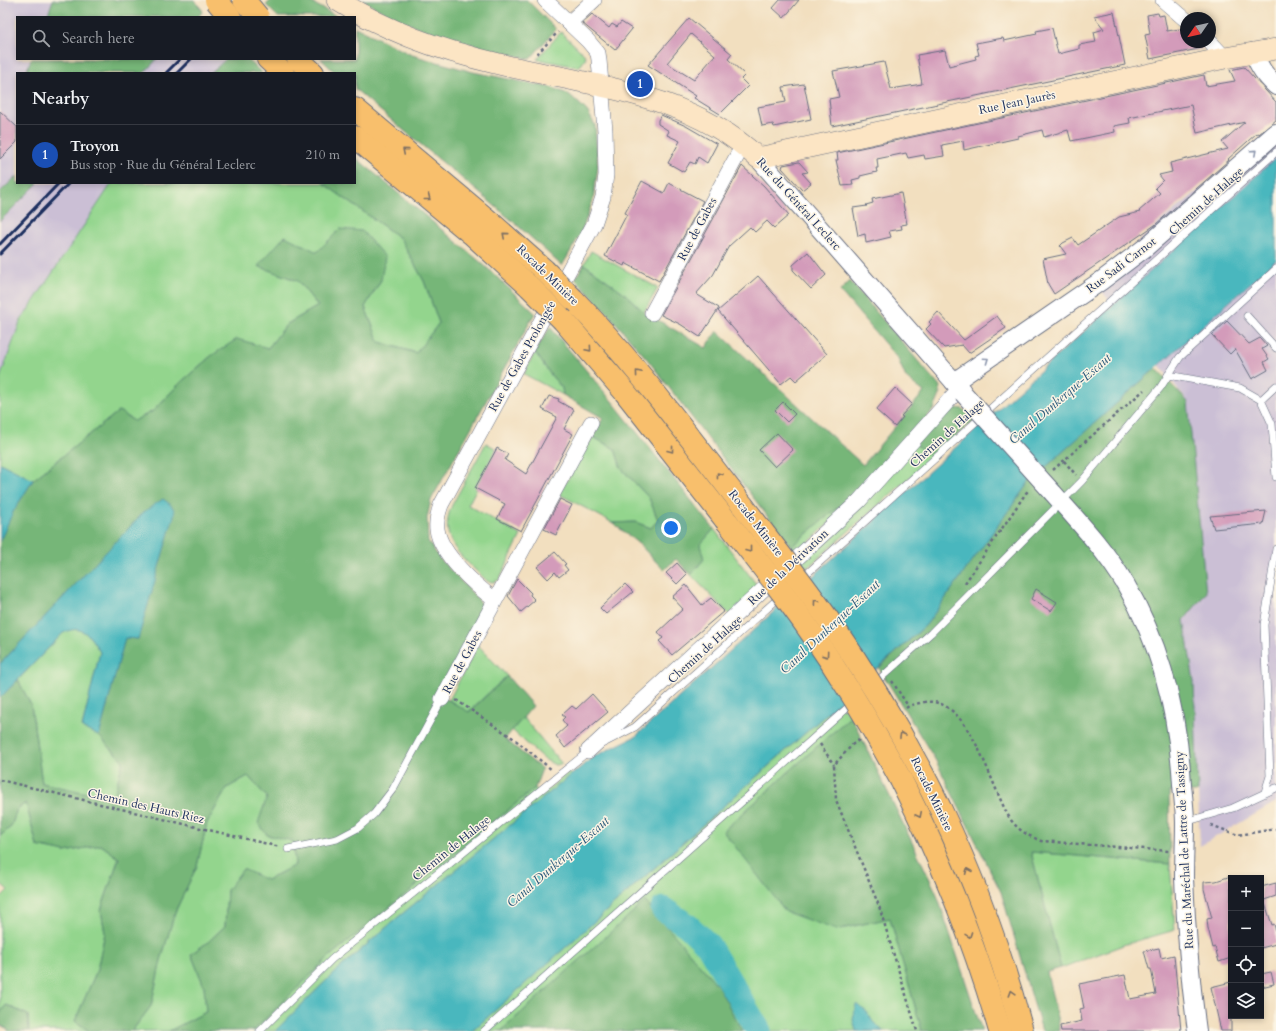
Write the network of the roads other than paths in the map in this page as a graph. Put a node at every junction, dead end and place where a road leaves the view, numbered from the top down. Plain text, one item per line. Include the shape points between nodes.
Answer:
1 (216, 0) edge
2 (244, 0) edge
3 (337, 0) edge
4 (545, 0) edge
5 (594, 0) edge
6 (1163, 0) edge
7 (1180, 15) edge
8 (229, 16) edge
9 (257, 16) edge
10 (568, 23) junction
11 (1216, 48) edge
12 (1276, 49) edge
13 (1254, 52) junction
14 (1225, 58) junction
15 (269, 60) edge
16 (299, 60) edge
17 (282, 72) edge
18 (312, 72) edge
19 (1276, 86) edge
20 (602, 87) junction
21 (356, 110) edge
22 (1276, 133) edge
23 (356, 139) edge
24 (750, 151) junction
25 (1276, 152) edge
26 (1276, 269) edge
27 (652, 313) dead end
28 (1247, 316) dead end
29 (1276, 348) edge
30 (1168, 375) junction
31 (1276, 386) edge
32 (959, 388) junction
33 (1261, 400) junction
34 (1272, 417) edge
35 (591, 424) dead end
36 (1276, 477) edge
37 (1057, 498) junction
38 (1276, 549) edge
39 (795, 584) dead end
40 (789, 589) dead end
41 (495, 600) junction
42 (444, 696) joint
43 (588, 751) junction
44 (1276, 788) edge
45 (1265, 792) junction
46 (1185, 822) junction
47 (288, 849) road end
48 (260, 1031) edge
49 (484, 1031) edge
50 (1000, 1031) edge
51 (1022, 1031) edge
52 (1197, 1031) edge

1 - 8 highway, bridge
2 - 9 highway, bridge
3 - 20 main road, Rue du Général Leclerc via 395,31 432,46
4 - 10 street, Rue de Gabes Prolongée
5 - 10 street
6 - 7 street
10 - 20 street, Rue de Gabes Prolongée via 598,53
11 - 14 street
12 - 13 main road, Rue Jean Jaurès
13 - 14 main road, Rue Jean Jaurès
13 - 19 street via 1261,70
14 - 24 main road, Rue Jean Jaurès
15 - 17 highway
16 - 18 highway
20 - 24 main road, Rue du Général Leclerc via 636,95 692,114 716,126
20 - 41 street, Rue de Gabes Prolongée via 606,168 598,216 441,505 437,518 437,530 444,550
51 -> 21 highway, Rocade Minière, bridge via 998,950 970,875 930,787 891,717 813,598 640,375 590,316 544,270 491,223
32 -> 22 street, Rue Sadi Carnot via 1146,247
23 -> 50 highway, Rocade Minière, bridge via 472,234 563,320 625,392 784,595 843,680 877,736 929,835 979,962
24 - 27 street, Rue de Gabes
24 - 32 street, Rue du Général Leclerc
25 - 39 lane, Chemin de Halage
26 - 30 lane via 1180,357
28 - 29 lane
30 - 33 lane via 1240,388
30 - 37 lane via 1082,481
31 - 33 lane
32 - 37 street, Rue du Maréchal de Lattre de Tassigny, bridge
32 - 43 street, Rue de la Dérivation via 859,501
33 - 34 lane
34 - 36 lane
35 - 41 street, Rue de Gabes
37 - 46 street, Rue du Maréchal de Lattre de Tassigny via 1116,569 1136,603 1154,643 1177,727
37 - 49 lane via 931,633
38 - 45 lane via 1264,625 1270,776
40 - 43 lane, Chemin de Halage via 635,727
41 - 42 street, Rue de Gabes
42 - 47 lane, Rue de Gabes via 393,789 374,814 358,828 337,839
43 - 48 lane, Chemin de Halage via 332,959
44 - 45 lane
45 - 46 lane via 1233,808
46 - 52 street, Rue du Maréchal de Lattre de Tassigny via 1188,951

